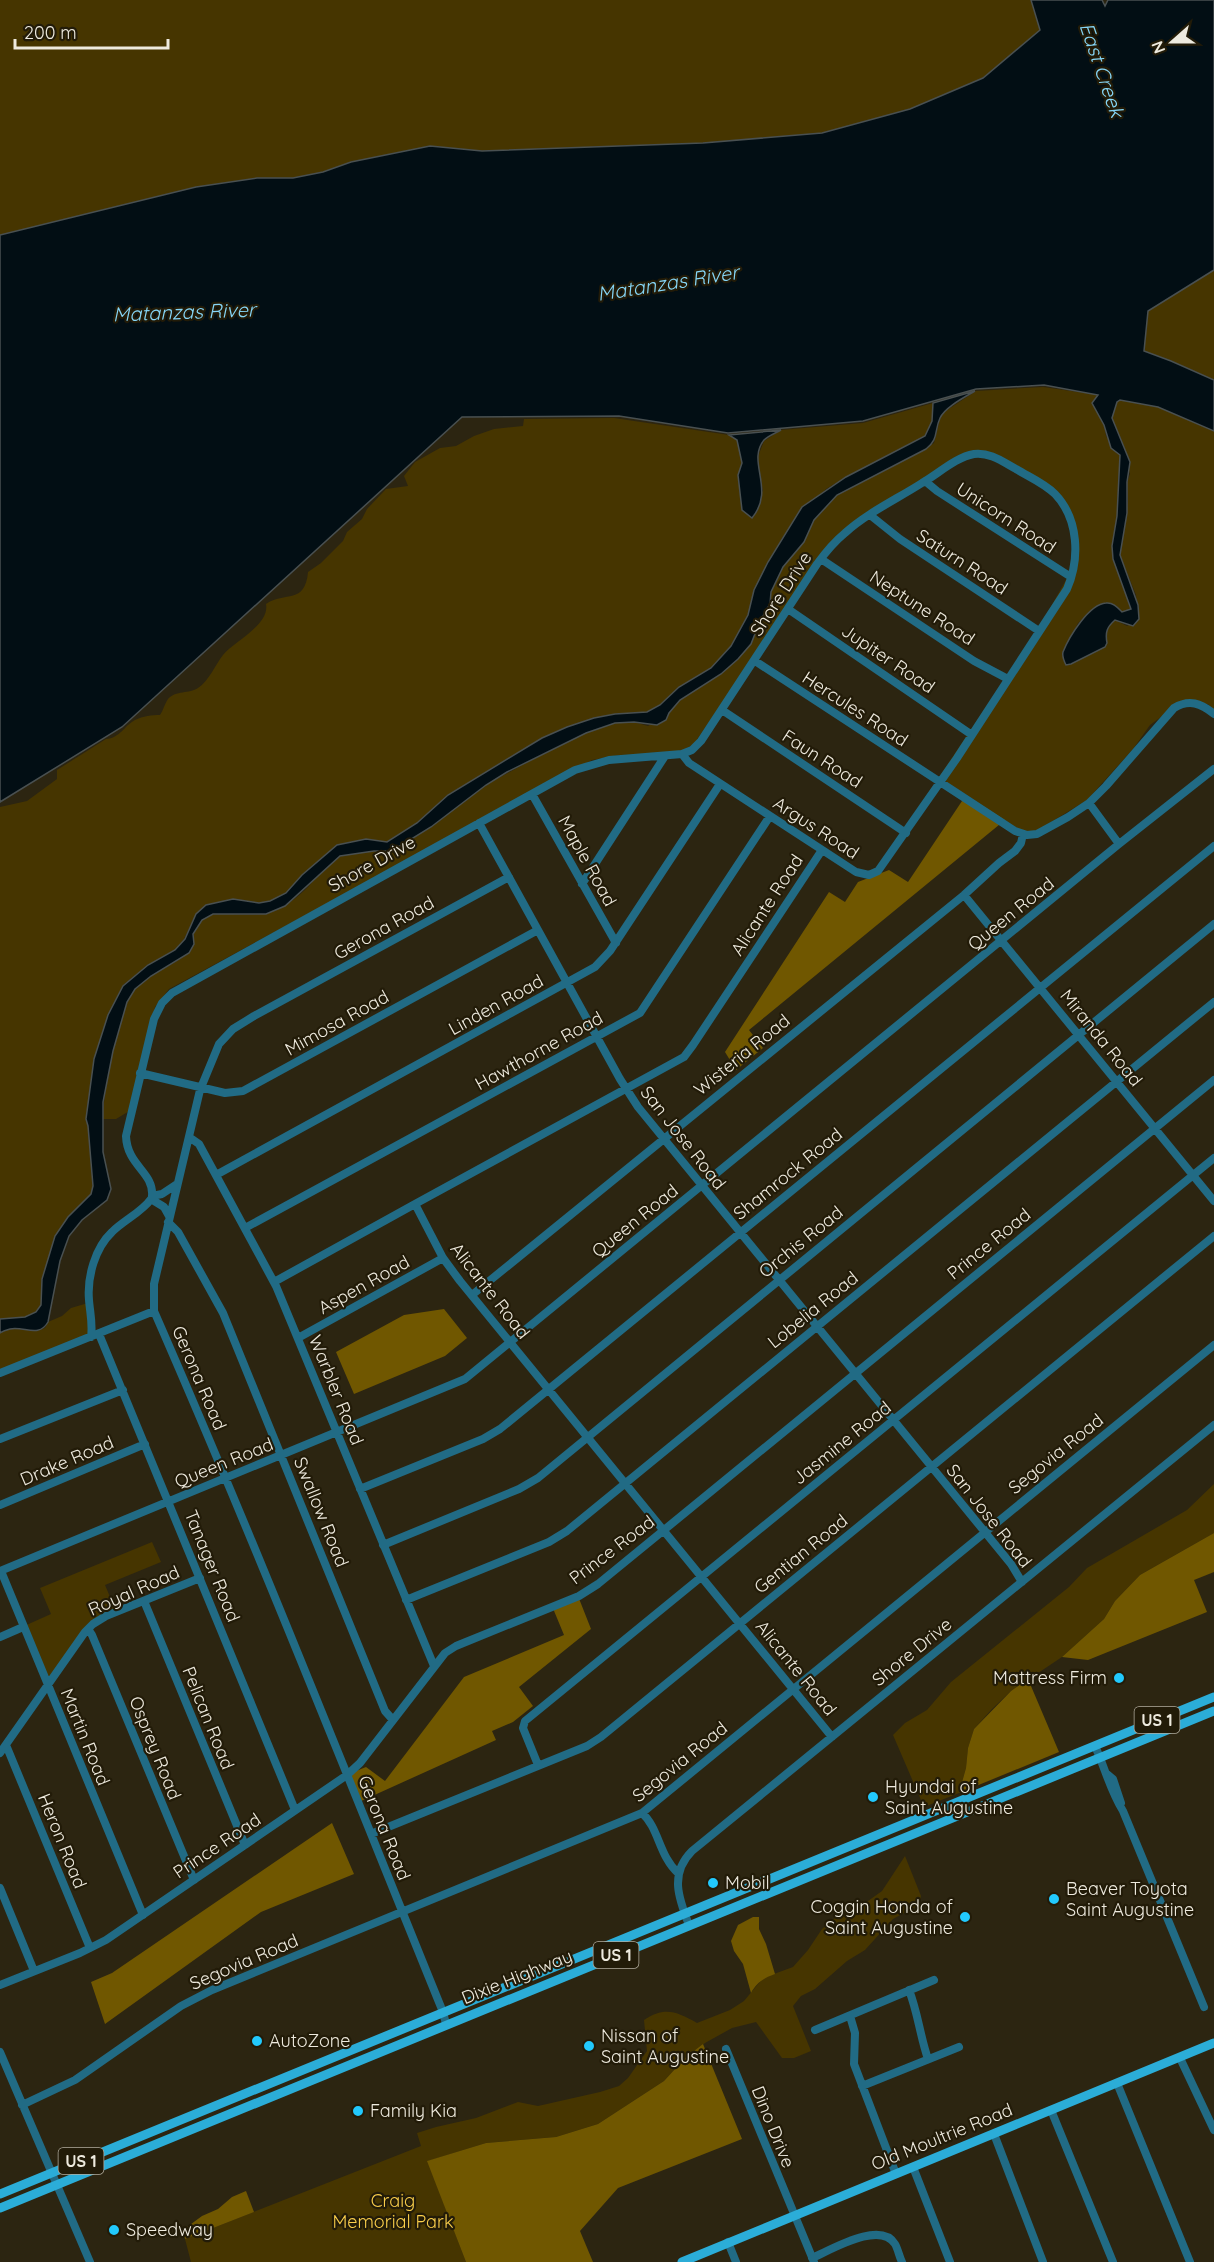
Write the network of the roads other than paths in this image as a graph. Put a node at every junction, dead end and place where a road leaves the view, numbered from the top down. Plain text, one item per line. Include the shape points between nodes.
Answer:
1 (925, 481) junction
2 (870, 515) junction
3 (821, 559) junction
4 (1071, 577) junction
5 (788, 609) junction
6 (1039, 632) junction
7 (754, 661) junction
8 (1008, 679) junction
9 (722, 710) junction
10 (1214, 714) edge
11 (972, 735) junction
12 (682, 754) junction
13 (665, 756) junction
14 (1214, 769) edge
15 (940, 782) junction
16 (720, 784) junction
17 (532, 794) junction
18 (1089, 803) junction
19 (770, 816) junction
20 (479, 823) junction
21 (906, 833) junction
22 (1023, 834) junction
23 (1119, 844) junction
24 (1214, 846) edge
25 (822, 850) junction
26 (509, 877) junction
27 (582, 884) junction
28 (964, 895) junction
29 (1214, 924) edge
30 (538, 930) junction
31 (1002, 941) junction
32 (616, 943) junction
33 (567, 983) junction
34 (1040, 988) junction
35 (1214, 1002) edge
36 (1078, 1035) junction
37 (597, 1037) junction
38 (140, 1073) junction
39 (1214, 1080) edge
40 (1117, 1082) junction
41 (201, 1088) junction
42 (626, 1089) junction
43 (1155, 1128) junction
44 (189, 1137) junction
45 (663, 1139) junction
46 (1214, 1158) edge
47 (216, 1175) junction
48 (1193, 1175) junction
49 (177, 1184) junction
50 (702, 1186) junction
51 (1214, 1201) edge
52 (415, 1204) junction
53 (169, 1219) junction
54 (245, 1228) junction
55 (740, 1232) junction
56 (1214, 1236) edge
57 (443, 1258) junction
58 (778, 1280) junction
59 (274, 1282) junction
60 (472, 1295) junction
61 (154, 1311) junction
62 (817, 1326) junction
63 (95, 1335) junction
64 (298, 1338) junction
65 (510, 1342) junction
66 (1214, 1345) edge
67 (0, 1373) edge
68 (855, 1373) junction
69 (549, 1389) junction
70 (123, 1390) junction
71 (894, 1420) junction
72 (1214, 1425) edge
73 (338, 1433) junction
74 (588, 1436) junction
75 (0, 1439) edge
76 (145, 1444) junction
77 (281, 1456) junction
78 (932, 1467) junction
79 (225, 1478) junction
80 (625, 1483) junction
81 (360, 1489) junction
82 (169, 1502) junction
83 (0, 1505) edge
84 (663, 1529) junction
85 (985, 1532) junction
86 (383, 1545) junction
87 (0, 1571) edge
88 (702, 1576) junction
89 (200, 1578) junction
90 (1022, 1582) junction
91 (406, 1600) junction
92 (144, 1601) junction
93 (740, 1623) junction
94 (23, 1627) junction
95 (88, 1629) junction
96 (0, 1637) edge
97 (434, 1666) junction
98 (48, 1685) junction
99 (794, 1688) junction
100 (1214, 1698) edge
101 (1214, 1711) edge
102 (393, 1720) junction
103 (832, 1737) junction
104 (6, 1745) junction
105 (1095, 1746) junction
106 (0, 1753) edge
107 (1100, 1757) junction
108 (538, 1765) junction
109 (347, 1775) junction
110 (1002, 1784) junction
111 (1006, 1795) junction
112 (295, 1810) junction
113 (642, 1813) junction
114 (371, 1834) junction
115 (861, 1841) junction
116 (245, 1845) junction
117 (866, 1853) junction
118 (678, 1873) junction
119 (194, 1880) junction
120 (0, 1888) edge
121 (402, 1912) junction
122 (685, 1913) junction
123 (143, 1915) junction
124 (689, 1925) junction
125 (90, 1948) junction
126 (561, 1965) junction
127 (34, 1971) junction
128 (565, 1976) junction
129 (934, 1980) dead end
130 (0, 1985) edge
131 (909, 1990) junction
132 (1204, 2007) dead end
133 (443, 2012) junction
134 (850, 2016) junction
135 (446, 2024) junction
136 (815, 2031) dead end
137 (1214, 2043) edge
138 (959, 2047) dead end
139 (726, 2049) dead end
140 (0, 2052) edge
141 (1180, 2058) junction
142 (928, 2059) junction
143 (1117, 2083) junction
144 (862, 2086) junction
145 (256, 2089) junction
146 (261, 2100) junction
147 (22, 2104) junction
148 (1051, 2110) junction
149 (1214, 2130) edge
150 (994, 2134) junction
151 (913, 2167) junction
152 (51, 2173) junction
153 (896, 2174) junction
154 (56, 2185) junction
155 (0, 2194) edge
156 (0, 2208) edge
157 (793, 2216) junction
158 (728, 2242) junction
159 (813, 2260) edge
160 (90, 2262) edge
161 (682, 2262) edge
162 (736, 2262) edge
163 (902, 2262) edge
164 (950, 2262) edge
165 (1043, 2262) edge
166 (1113, 2262) edge
167 (1190, 2262) edge

1 - 2 street, Shore Drive
1 - 4 street, Unicorn Road
1 - 4 street, Shore Drive via 965,457 983,454 1042,484 1062,502 1071,522 1076,548
2 - 3 street, Shore Drive via 846,531
2 - 6 street, Saturn Road
3 - 5 street, Shore Drive
3 - 8 street, Neptune Road
4 - 6 street, Shore Drive
5 - 7 street, Shore Drive
5 - 11 street, Jupiter Road
6 - 8 street, Shore Drive
7 - 9 street, Shore Drive
7 - 15 street, Hercules Road
8 - 11 street, Shore Drive
9 - 12 street, Shore Drive via 698,745
9 - 21 street, Faun Road
10 - 18 street via 1194,703 1174,708
11 - 15 street, Shore Drive
12 - 13 street, Shore Drive
12 - 16 street, Argus Road via 689,764
13 - 17 street, Shore Drive via 597,762
13 - 27 street
14 - 23 street, Queen Road
15 - 21 street, Argus Road
15 - 22 street
16 - 19 street, Argus Road
16 - 32 street, Linden Road
17 - 20 street, Shore Drive
17 - 27 street, Maple Road
18 - 22 street via 1043,831
18 - 23 street
19 - 25 street, Argus Road
19 - 37 street, Hawthorne Road via 643,1010
20 - 26 street, San Jose Road
20 - 38 street, Shore Drive via 171,993 154,1019
21 - 25 street, Argus Road via 878,871 869,875 856,872
22 - 28 street, Wisteria Road via 1015,851
23 - 31 street, Queen Road
24 - 34 street, Shamrock Road
25 - 42 street, Alicante Road via 684,1057
26 - 30 street, San Jose Road
26 - 41 street, Gerona Road via 233,1029 214,1052
27 - 32 street, Maple Road
28 - 31 street, Miranda Road
28 - 45 street, Wisteria Road
29 - 36 street, Orchis Road
30 - 33 street, San Jose Road
30 - 41 street, Mimosa Road via 243,1091 225,1093
31 - 34 street, Miranda Road
31 - 50 street, Queen Road
32 - 33 street, Linden Road via 595,967
33 - 37 street, San Jose Road
33 - 47 street, Linden Road
34 - 36 street, Miranda Road
34 - 55 street, Shamrock Road
35 - 40 street, Lobelia Road
36 - 40 street, Miranda Road
36 - 58 street, Orchis Road
37 - 42 street, San Jose Road
37 - 54 street, Hawthorne Road
38 - 41 street, Mimosa Road
38 - 49 street, Shore Drive via 127,1130 128,1149 150,1183 152,1196
39 - 43 street, Prince Road
40 - 43 street, Miranda Road
40 - 62 street, Lobelia Road
41 - 44 street, Gerona Road
42 - 45 street, San Jose Road
42 - 52 street, Alicante Road
43 - 48 street, Miranda Road
43 - 68 street, Prince Road
44 - 47 street, Warbler Road via 199,1144
44 - 49 street, Gerona Road
45 - 50 street, San Jose Road
45 - 60 street, Wisteria Road
46 - 48 street, Jasmine Road
47 - 54 street, Warbler Road
48 - 51 street, Miranda Road
48 - 71 street, Jasmine Road
49 - 53 street, Gerona Road
50 - 55 street, San Jose Road
50 - 65 street, Queen Road
52 - 57 street, Alicante Road
52 - 59 street
53 - 61 street, Gerona Road via 153,1284
53 - 63 street, Swallow Road via 164,1207 151,1199 112,1231 97,1254 88,1289
53 - 77 street, Swallow Road via 223,1313
54 - 59 street, Warbler Road
55 - 58 street, San Jose Road
55 - 69 street, Shamrock Road
56 - 78 street, Gentian Road
57 - 60 street, Alicante Road
57 - 64 street, Aspen Road
58 - 62 street, San Jose Road
58 - 74 street, Orchis Road
59 - 64 street, Warbler Road
60 - 65 street, Alicante Road
61 - 63 street
61 - 79 street, Gerona Road
62 - 68 street, San Jose Road
62 - 80 street, Lobelia Road
63 - 67 street
63 - 70 street, Tanager Road
64 - 73 street, Warbler Road
65 - 69 street, Alicante Road
65 - 73 street, Queen Road via 456,1384
66 - 85 street, Segovia Road
68 - 71 street, San Jose Road
68 - 84 street, Prince Road
69 - 74 street, Alicante Road
69 - 81 street, Shamrock Road via 490,1435
70 - 75 street
70 - 76 street, Tanager Road
71 - 78 street, San Jose Road
71 - 88 street, Jasmine Road
72 - 90 street, Shore Drive
73 - 77 street, Queen Road
73 - 81 street, Warbler Road
74 - 80 street, Alicante Road
74 - 86 street, Orchis Road via 519,1489
76 - 82 street, Tanager Road
76 - 83 street, Drake Road
77 - 79 street, Queen Road
77 - 102 street, Swallow Road via 385,1711
78 - 85 street, San Jose Road
78 - 93 street, Gentian Road
79 - 82 street, Queen Road
79 - 109 street, Gerona Road
80 - 84 street, Alicante Road
80 - 91 street, Lobelia Road via 549,1542
81 - 86 street, Warbler Road
82 - 87 street, Queen Road
82 - 89 street, Tanager Road
84 - 88 street, Alicante Road
84 - 97 street, Prince Road via 589,1590 456,1646
85 - 90 street, San Jose Road
85 - 99 street, Segovia Road
86 - 91 street, Warbler Road
87 - 94 street, Martin Road
88 - 93 street, Alicante Road
88 - 108 street, Jasmine Road via 525,1721 523,1728
89 - 92 street, Royal Road
89 - 112 street, Tanager Road
90 - 103 street, Shore Drive
91 - 97 street, Warbler Road
92 - 95 street, Royal Road via 106,1616
92 - 116 street, Pelican Road
93 - 99 street, Alicante Road
93 - 108 street, Gentian Road via 601,1737
94 - 96 street
94 - 98 street, Martin Road
95 - 98 street, Royal Road
95 - 119 street, Osprey Road
97 - 102 street, Prince Road
98 - 104 street, Royal Road
98 - 123 street, Martin Road
99 - 103 street, Alicante Road
99 - 113 street, Segovia Road
100 - 105 main road, US 1
101 - 107 main road, Dixie Highway / US 1
102 - 109 street, Prince Road
103 - 118 street, Shore Drive via 692,1851
104 - 106 street, Royal Road
104 - 125 street, Heron Road
105 - 107 street
105 - 110 main road, US 1
107 - 111 main road, Dixie Highway / US 1
107 - 132 street
108 - 114 street, Gentian Road
109 - 112 street, Prince Road
109 - 114 street, Gerona Road
110 - 111 main road
110 - 115 main road, US 1
111 - 117 main road, Dixie Highway / US 1
112 - 116 street, Prince Road
113 - 118 street via 666,1862
113 - 121 street, Segovia Road
114 - 121 street, Gerona Road
115 - 117 main road
115 - 122 main road, US 1
116 - 119 street, Prince Road
117 - 124 main road, Dixie Highway / US 1
118 - 122 street via 678,1891
119 - 123 street, Prince Road
120 - 127 street
121 - 133 street, Gerona Road
121 - 147 street, Segovia Road via 196,1997 75,2080
122 - 124 street
122 - 126 main road, US 1
123 - 125 street, Prince Road
124 - 128 main road, Dixie Highway / US 1
125 - 127 street, Prince Road
126 - 128 main road
126 - 133 main road, US 1
127 - 130 street, Prince Road
128 - 135 main road, Dixie Highway / US 1
129 - 131 street
131 - 134 street
131 - 142 street
133 - 135 street, Gerona Road
133 - 145 main road, US 1
134 - 136 street
134 - 144 street via 855,2033 854,2064
135 - 146 main road, Dixie Highway / US 1
137 - 141 main road, Old Moultrie Road
138 - 142 street
139 - 157 street, Dino Drive
140 - 147 street
141 - 143 main road, Old Moultrie Road
141 - 149 street
142 - 144 street
143 - 148 main road, Old Moultrie Road
143 - 167 street
144 - 153 street
145 - 146 main road
145 - 152 main road, US 1
146 - 154 main road, Dixie Highway / US 1
147 - 152 street
148 - 150 main road, Old Moultrie Road
148 - 166 street
150 - 151 main road, Old Moultrie Road
150 - 165 street
151 - 153 main road, Old Moultrie Road
151 - 164 street
152 - 154 street
152 - 155 main road, US 1
153 - 157 main road, Old Moultrie Road
154 - 156 main road, Dixie Highway / US 1
154 - 160 street
157 - 158 main road, Old Moultrie Road
157 - 159 street, Dino Drive
158 - 161 main road, Old Moultrie Road
158 - 162 street
159 - 163 street via 867,2235 879,2234 894,2243

